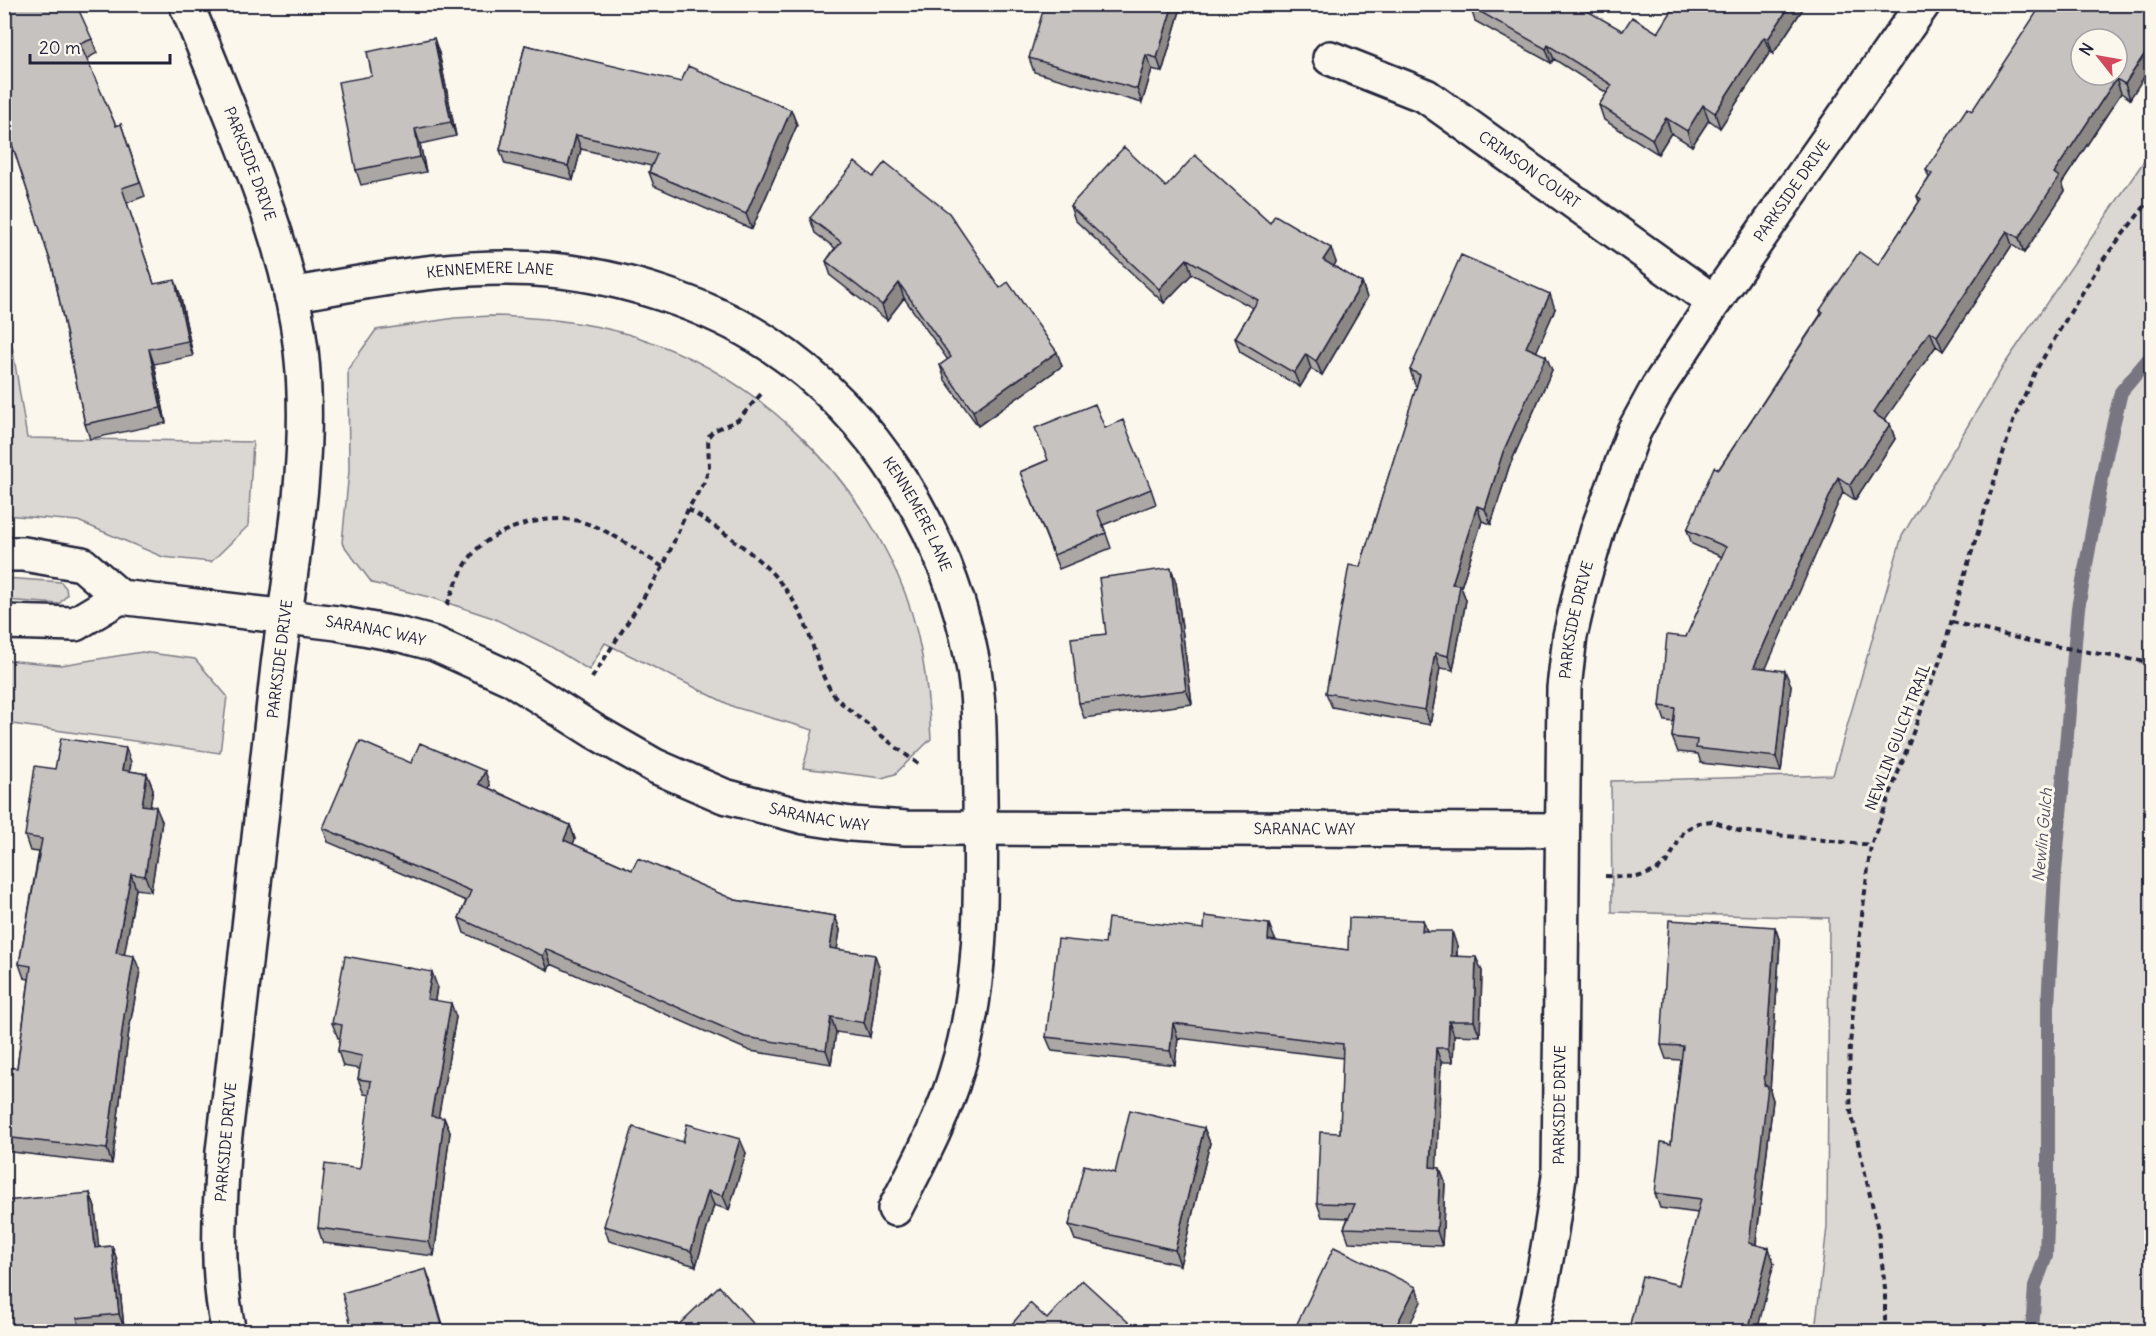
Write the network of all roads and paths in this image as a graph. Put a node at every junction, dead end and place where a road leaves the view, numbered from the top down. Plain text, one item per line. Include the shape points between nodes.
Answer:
1 (186, 4) edge
2 (1923, 4) edge
3 (1330, 58) dead end
4 (2151, 197) edge
5 (291, 295) junction
6 (1714, 302) junction
7 (761, 394) dead end
8 (688, 509) junction
9 (4, 554) edge
10 (663, 567) junction
11 (120, 597) junction
12 (447, 607) dead end
13 (284, 616) junction
14 (4, 622) edge
15 (1952, 622) junction
16 (2151, 663) edge
17 (592, 678) dead end
18 (920, 765) dead end
19 (980, 827) junction
20 (1562, 830) junction
21 (1871, 844) junction
22 (1605, 876) dead end
23 (896, 1209) dead end
24 (229, 1332) edge
25 (1530, 1332) edge
26 (1885, 1332) edge

1 - 5 street, PARKSIDE DRIVE via 258,183
2 - 6 street, PARKSIDE DRIVE
3 - 6 street, CRIMSON COURT via 1426,96
4 - 15 path, NEWLIN GULCH TRAIL via 2102,261 2034,372 2014,419
5 - 13 street, PARKSIDE DRIVE via 301,348 304,452
5 - 19 street, KENNEMERE LANE via 453,270 515,268 592,276 634,285 706,312 768,344 802,370 833,397 882,453 934,537 964,622 973,662 978,707
6 - 20 street, PARKSIDE DRIVE via 1634,431 1582,584 1564,688
7 - 8 path via 738,420 708,437 709,467
8 - 10 path
8 - 18 path via 743,546 774,574 804,621 833,694
9 - 11 street via 82,564
10 - 12 path via 584,522 553,518 515,528 482,544 463,568
10 - 17 path
11 - 13 street, SARANAC WAY
11 - 14 street via 75,624
13 - 19 street, SARANAC WAY via 435,644 512,679 655,766 724,796 805,817 851,824
13 - 24 street, PARKSIDE DRIVE via 223,1151 221,1281
15 - 16 path via 2037,643
15 - 21 path, NEWLIN GULCH TRAIL
19 - 20 street, SARANAC WAY
19 - 23 street, KENNEMERE LANE via 972,1011 958,1070 938,1124
20 - 25 street, PARKSIDE DRIVE via 1559,1176 1550,1245
21 - 22 path via 1739,831 1712,821 1684,831 1668,861 1656,871 1637,877
21 - 26 path, NEWLIN GULCH TRAIL via 1849,1076 1851,1112 1878,1230 1885,1288

